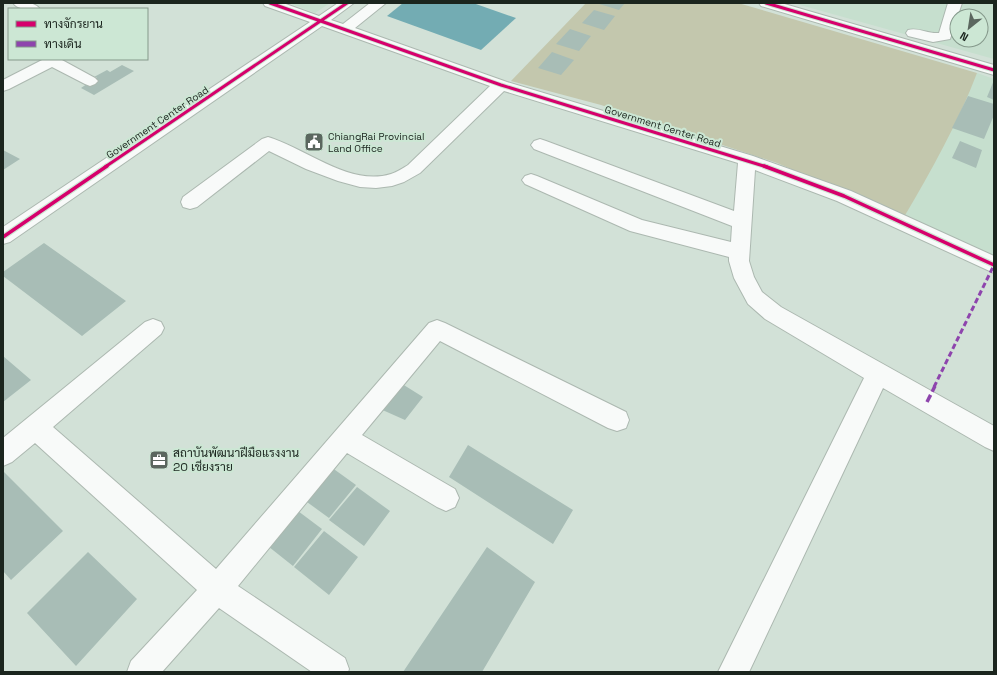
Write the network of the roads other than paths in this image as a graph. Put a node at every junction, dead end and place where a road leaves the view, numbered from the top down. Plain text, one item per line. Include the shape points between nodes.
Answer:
1 (20, 3) edge
2 (270, 3) edge
3 (347, 3) edge
4 (379, 3) edge
5 (806, 3) edge
6 (955, 3) edge
7 (770, 4) edge
8 (31, 8) edge
9 (320, 21) junction
10 (345, 29) junction
11 (54, 60) edge
12 (994, 70) edge
13 (90, 81) dead end
14 (501, 85) junction
15 (3, 86) edge
16 (540, 146) dead end
17 (747, 160) junction
18 (531, 180) dead end
19 (190, 202) dead end
20 (742, 222) junction
21 (3, 237) edge
22 (740, 252) junction
23 (994, 264) edge
24 (153, 328) dead end
25 (878, 374) junction
26 (617, 420) dead end
27 (35, 427) junction
28 (344, 438) junction
29 (994, 439) edge
30 (3, 454) edge
31 (446, 498) dead end
32 (217, 589) junction
33 (334, 669) dead end
34 (738, 670) edge
35 (142, 672) edge

1 - 8 street
2 - 9 street, Government Center Road
3 - 9 street, Government Center Road
4 - 10 street
5 - 6 street via 941,39 945,36
7 - 12 street
9 - 10 street, Government Center Road
9 - 21 street, Government Center Road
10 - 14 street, Government Center Road
11 - 13 street
11 - 15 street
14 - 17 street, Government Center Road
14 - 19 street via 414,170 391,180 360,181 342,177 268,143
16 - 20 street
17 - 20 street
17 - 23 street, Government Center Road via 844,196
18 - 22 street via 637,226
20 - 22 street
22 - 25 street via 739,261 744,278 755,298 772,313
24 - 27 street
25 - 29 street
25 - 34 street
26 - 28 street via 437,329
27 - 30 street
27 - 32 street
28 - 31 street
28 - 32 street
32 - 33 street
32 - 35 street

